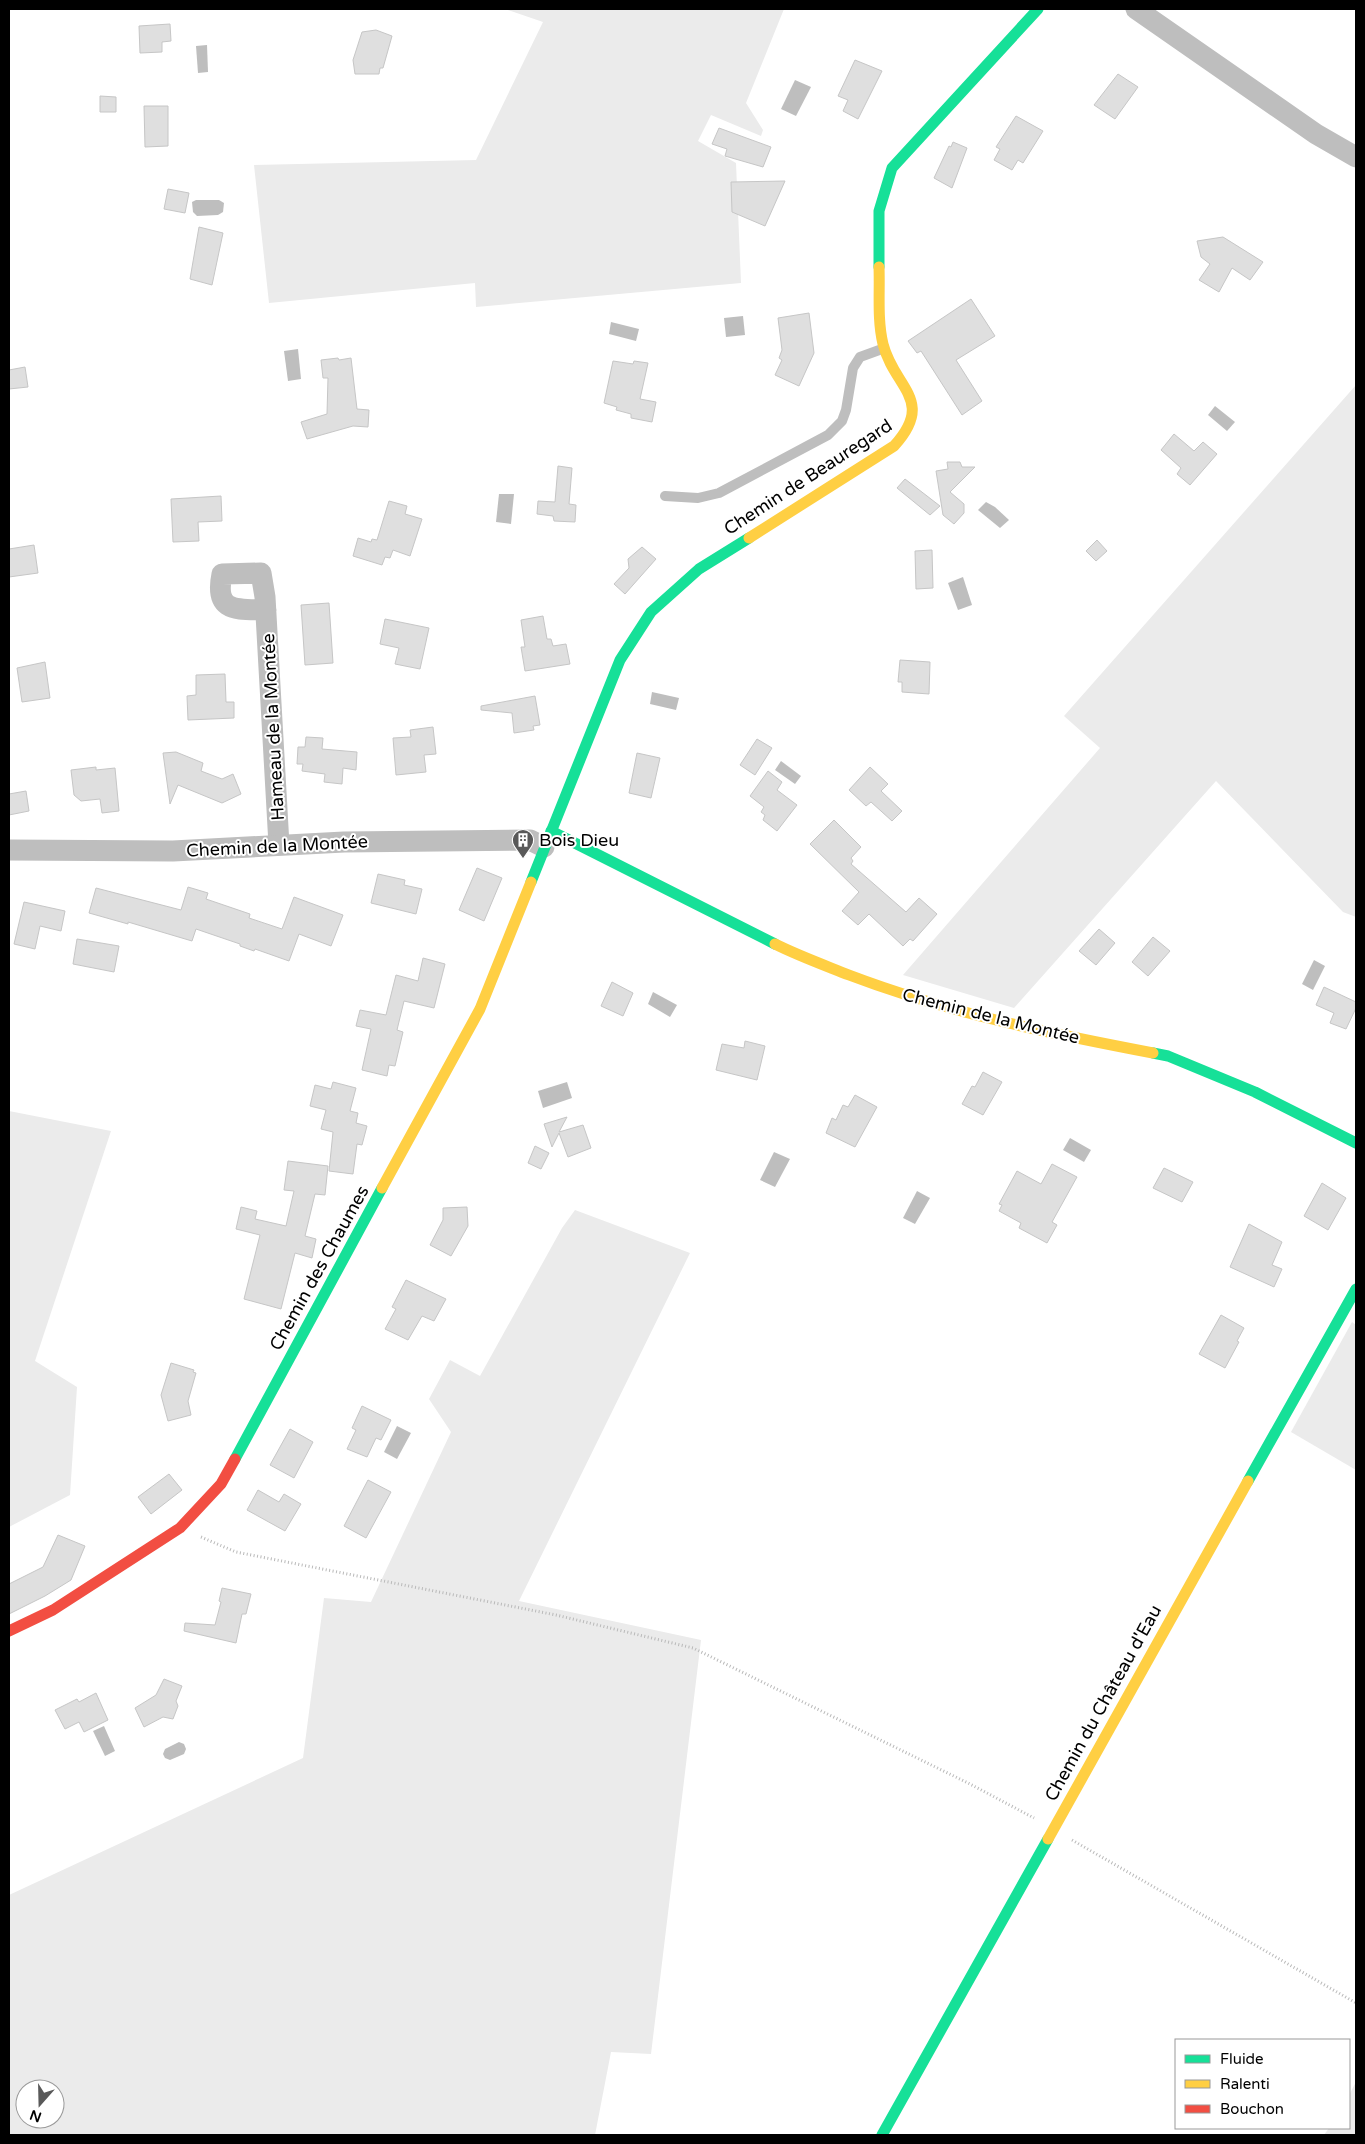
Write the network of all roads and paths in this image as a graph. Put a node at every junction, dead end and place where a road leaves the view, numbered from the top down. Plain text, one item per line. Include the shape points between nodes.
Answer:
1 (1038, 9) edge
2 (1136, 9) edge
3 (1356, 157) edge
4 (884, 348) junction
5 (665, 496) dead end
6 (266, 610) dead end
7 (548, 839) junction
8 (279, 845) junction
9 (9, 850) edge
10 (1356, 1143) edge
11 (1356, 1289) edge
12 (180, 1528) junction
13 (9, 1631) edge
14 (1052, 1829) junction
15 (1356, 2003) edge
16 (882, 2135) edge

1 - 4 street, Chemin de Beauregard via 892,168 879,211 880,329
2 - 3 street via 1316,134
4 - 5 lane via 860,357 854,368 842,421 828,435 719,493 698,498
4 - 7 street, Chemin de Beauregard via 912,400 912,417 906,434 894,446 699,568 651,612 620,660
6 - 8 street, Hameau de la Montée
7 - 8 street, Chemin de la Montée
7 - 10 street, Chemin de la Montée via 794,954 892,991 964,1013 1168,1056 1255,1092
7 - 12 street, Chemin des Chaumes via 480,1009 221,1484
8 - 9 street, Chemin de la Montée via 173,851
11 - 14 street, Chemin du Château d'Eau
12 - 13 street, Chemin des Chaumes via 53,1610
12 - 14 path via 236,1552 556,1615 693,1648 970,1784
14 - 15 path
14 - 16 street, Chemin du Château d'Eau

